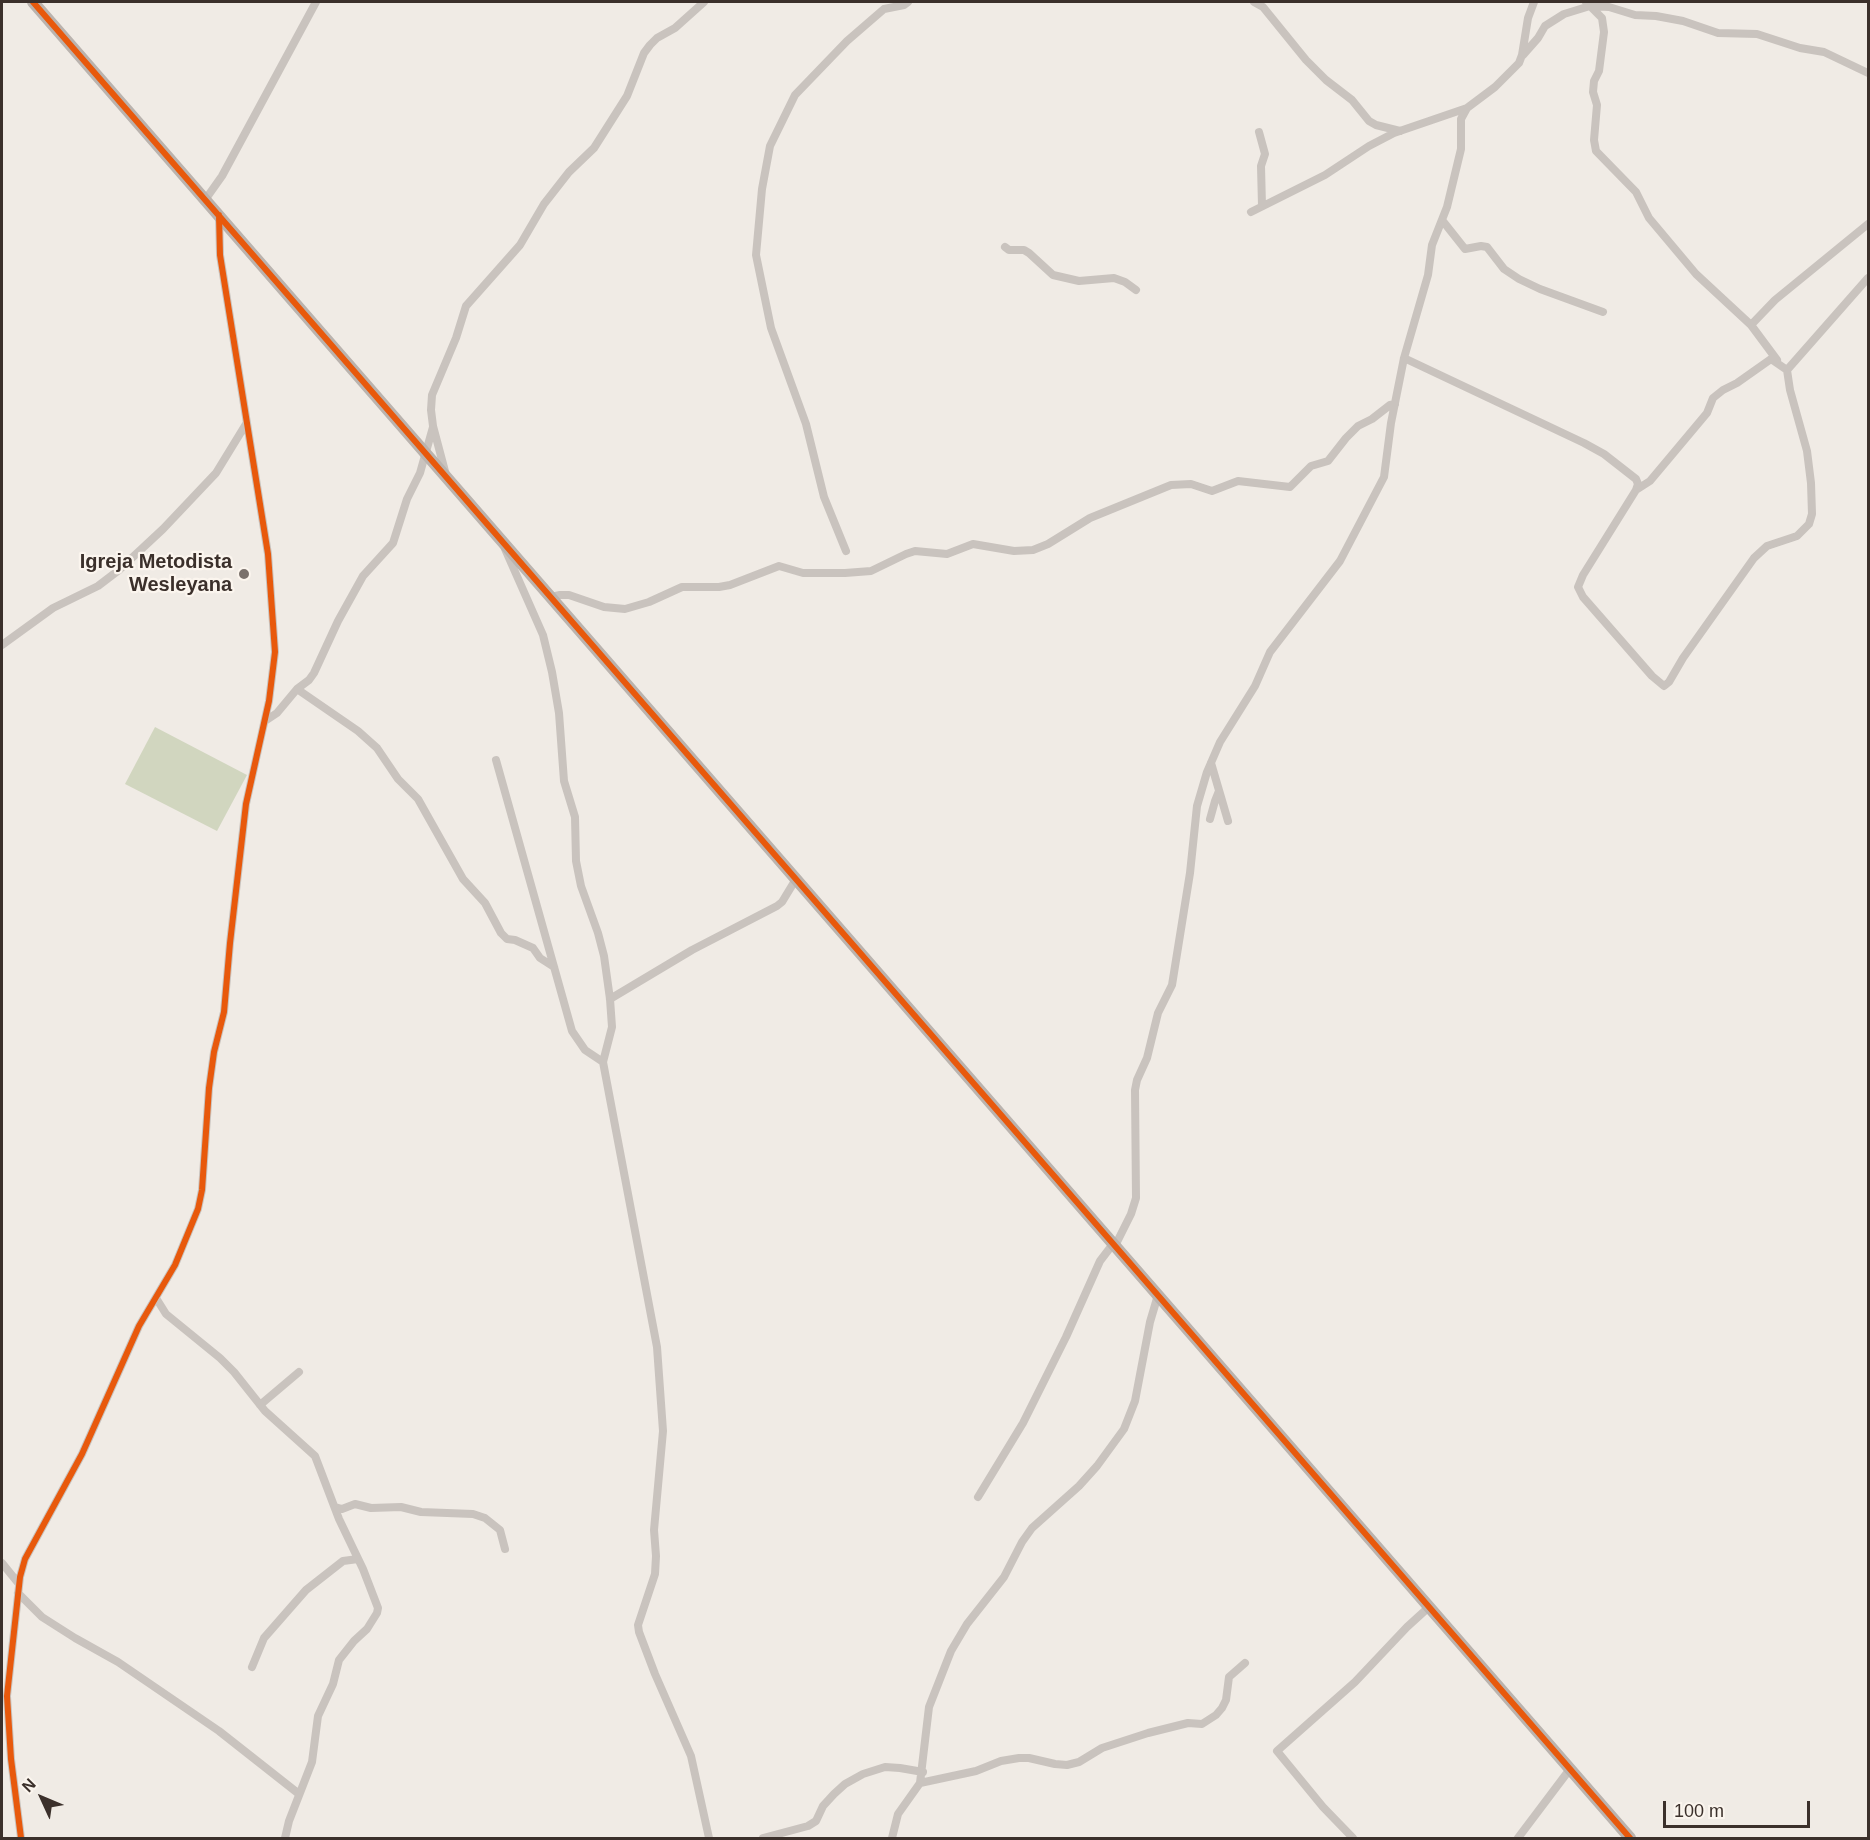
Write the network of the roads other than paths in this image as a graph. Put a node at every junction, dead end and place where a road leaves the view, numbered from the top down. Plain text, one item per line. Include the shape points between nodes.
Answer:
1 (33, 2) edge
2 (316, 2) edge
3 (704, 2) edge
4 (908, 2) edge
5 (1254, 2) edge
6 (1534, 2) edge
7 (1266, 4) edge
8 (1588, 4) edge
9 (1522, 55) junction
10 (1869, 74) edge
11 (1467, 108) junction
12 (1401, 131) junction
13 (1259, 132) dead end
14 (205, 200) junction
15 (1262, 206) junction
16 (1251, 212) dead end
17 (219, 215) junction
18 (1442, 220) junction
19 (1869, 224) edge
20 (1005, 247) dead end
21 (1869, 278) edge
22 (1137, 290) dead end
23 (1603, 312) dead end
24 (1751, 325) junction
25 (1404, 358) junction
26 (1779, 363) junction
27 (1787, 370) junction
28 (1395, 404) junction
29 (246, 424) junction
30 (434, 426) junction
31 (425, 452) junction
32 (438, 467) junction
33 (422, 468) junction
34 (447, 477) junction
35 (1636, 490) junction
36 (502, 541) junction
37 (846, 551) dead end
38 (551, 597) junction
39 (2, 645) edge
40 (297, 689) junction
41 (265, 721) junction
42 (496, 760) dead end
43 (1211, 763) junction
44 (1219, 791) junction
45 (1210, 819) dead end
46 (1228, 821) dead end
47 (796, 879) junction
48 (554, 968) junction
49 (610, 999) junction
50 (603, 1062) junction
51 (1114, 1245) junction
52 (1158, 1295) junction
53 (156, 1298) junction
54 (299, 1372) dead end
55 (260, 1405) junction
56 (978, 1497) dead end
57 (335, 1507) junction
58 (351, 1545) junction
59 (505, 1549) dead end
60 (358, 1559) junction
61 (343, 1561) junction
62 (2, 1563) edge
63 (19, 1588) junction
64 (1429, 1607) junction
65 (1245, 1663) dead end
66 (252, 1667) dead end
67 (1570, 1769) junction
68 (923, 1772) junction
69 (920, 1783) junction
70 (299, 1794) junction
71 (21, 1839) edge
72 (285, 1839) edge
73 (709, 1839) edge
74 (763, 1839) edge
75 (892, 1839) edge
76 (1353, 1839) edge
77 (1518, 1839) edge
78 (1630, 1839) edge

1 - 14 street
2 - 14 street via 222,176
3 - 30 street via 650,45 627,96 594,148 568,172 519,245 466,306 432,395
4 - 37 street via 884,9 846,41 795,95 770,146 762,189 756,255 771,328 806,424 824,497
5 - 7 street
6 - 9 street
7 - 12 street via 1305,60 1352,100 1369,121
8 - 9 street via 1545,26
8 - 10 street via 1683,21 1718,33 1757,34 1824,52
8 - 24 street via 1602,18 1604,32 1593,92 1597,105 1596,151 1636,192 1649,218 1696,274
9 - 11 street via 1511,72
11 - 12 street
11 - 18 street via 1461,119 1461,149
12 - 15 street
13 - 15 street via 1265,154 1261,166
14 - 17 street
15 - 16 street
17 - 29 street via 220,255
17 - 31 street
18 - 23 street via 1465,249 1487,248 1504,269 1519,279
18 - 25 street via 1432,245 1428,275
19 - 24 street via 1775,300
20 - 22 street via 1024,250 1053,275 1079,280 1114,278
21 - 27 street
24 - 26 street
25 - 28 street
25 - 35 street via 1604,454 1636,479
26 - 27 street
26 - 35 street via 1771,359 1713,398 1707,413 1650,481
27 - 35 street via 1807,452 1812,514 1809,524 1797,536 1767,546 1754,558 1664,686 1582,597 1578,587
28 - 38 street via 1358,426 1328,461 1311,466 1290,487 1238,481 1212,491 1191,484 1171,485 1090,518 1033,550 974,544 947,554 906,554 871,571 845,573 803,573 779,566 730,585 682,587 625,609 604,607 569,595
28 - 43 street via 1384,477 1340,561 1270,652
29 - 39 street via 216,472 119,570 98,586 53,608
29 - 41 street via 273,604 275,652
30 - 31 street
30 - 34 street
31 - 32 street
31 - 33 street
32 - 33 street
32 - 34 street
33 - 40 street via 393,543 363,576 314,673
34 - 36 street
36 - 38 street
36 - 49 street via 543,635 552,672 564,782 575,817 576,861 604,956
38 - 47 street
40 - 41 street
40 - 48 street via 377,748 398,779 418,799 463,879 485,903 501,933 532,948
41 - 53 street via 246,804 224,1012 209,1088 202,1190 175,1265
42 - 48 street
43 - 44 street
43 - 51 street via 1197,806 1172,985 1158,1013 1148,1058 1135,1090 1136,1198
44 - 45 street
44 - 46 street
47 - 49 street via 777,906
47 - 51 street
48 - 50 street via 575,1036 585,1050
49 - 50 street via 612,1027
50 - 73 street via 657,1347 663,1431 654,1530 655,1574 638,1625 691,1756
51 - 52 street
51 - 56 street via 1100,1261 1023,1423
52 - 64 street
52 - 68 street via 1135,1401 1124,1429 1079,1486 1032,1528 1004,1577 951,1651 929,1707
53 - 55 street via 166,1314 234,1372
53 - 63 street via 139,1326 82,1454 26,1559
54 - 55 street
55 - 57 street via 315,1456
57 - 58 street
57 - 59 street via 342,1509 355,1504 473,1514 500,1530
58 - 60 street
58 - 61 street
60 - 61 street
60 - 70 street via 377,1613 339,1660 318,1716 312,1762
61 - 66 street via 306,1590 270,1630
62 - 63 street
63 - 70 street via 42,1617 118,1662 201,1719
63 - 71 street via 7,1696 10,1759
64 - 67 street
64 - 76 street via 1355,1682 1277,1751
65 - 69 street via 1229,1677 1222,1708 1202,1724 1188,1723 1148,1732 1067,1765 1019,1758
67 - 77 street
67 - 78 street
68 - 69 street
68 - 74 street via 885,1767 863,1774 840,1789 823,1806 816,1821
69 - 75 street via 898,1814
70 - 72 street

